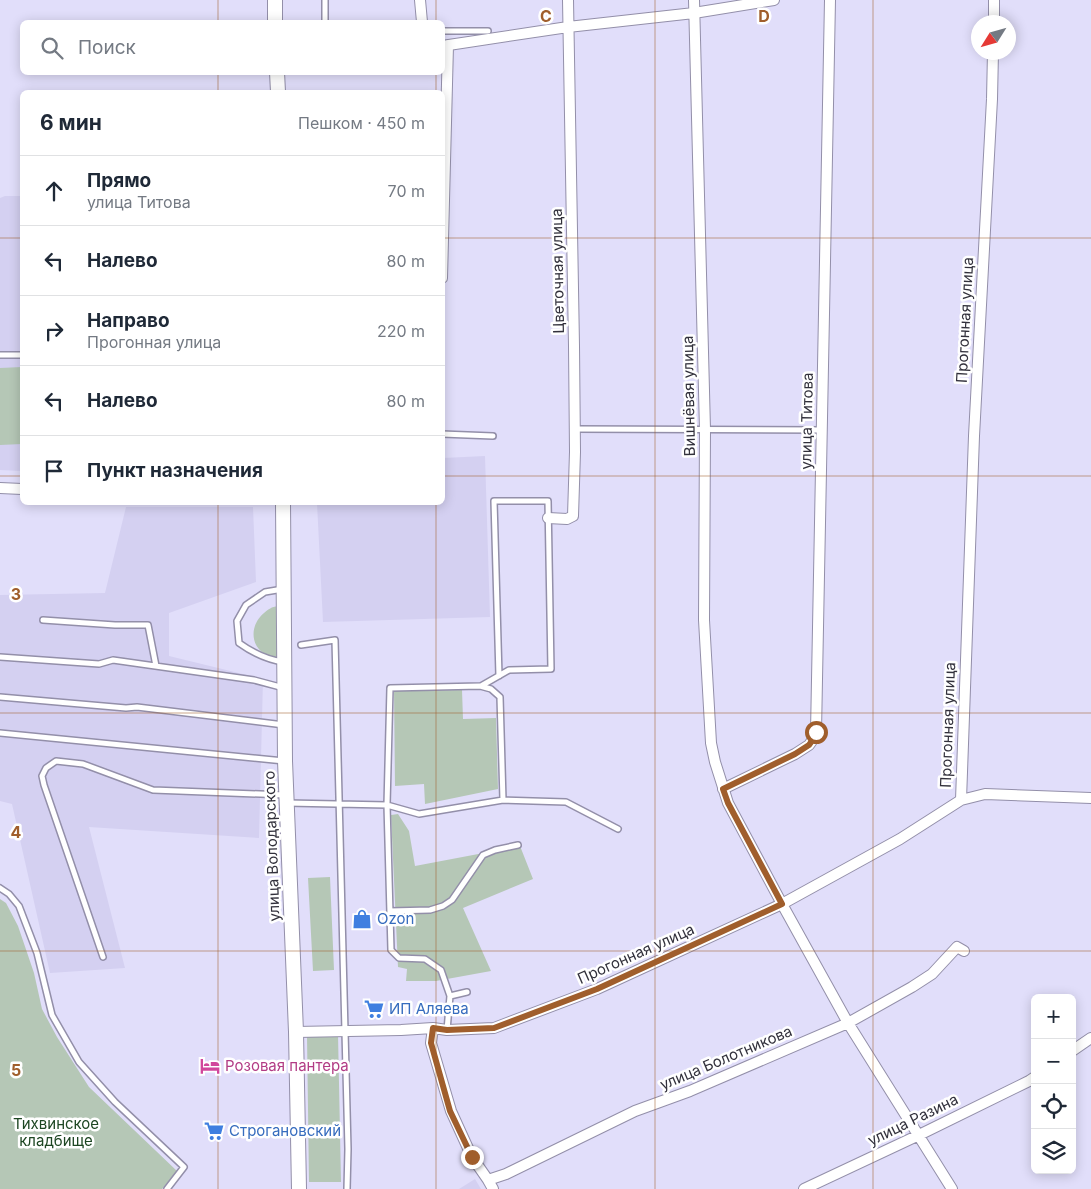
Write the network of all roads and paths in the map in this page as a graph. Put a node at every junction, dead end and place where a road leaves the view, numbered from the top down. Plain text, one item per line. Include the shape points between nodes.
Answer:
1 (275, 0) edge
2 (325, 0) edge
3 (420, 0) edge
4 (568, 0) edge
5 (694, 0) edge
6 (774, 0) edge
7 (830, 0) edge
8 (994, 0) edge
9 (694, 13) junction
10 (994, 15) edge
11 (275, 20) edge
12 (325, 20) edge
13 (422, 20) edge
14 (568, 28) junction
15 (445, 31) edge
16 (488, 32) dead end
17 (445, 45) edge
18 (993, 60) edge
19 (277, 75) edge
20 (445, 75) edge
21 (278, 90) edge
22 (444, 90) edge
23 (0, 355) edge
24 (20, 355) edge
25 (575, 429) junction
26 (705, 430) junction
27 (822, 430) junction
28 (445, 434) edge
29 (493, 436) dead end
30 (0, 488) edge
31 (20, 489) edge
32 (283, 505) edge
33 (548, 518) junction
34 (283, 589) junction
35 (43, 620) dead end
36 (301, 646) dead end
37 (0, 657) edge
38 (284, 662) junction
39 (156, 666) junction
40 (500, 676) junction
41 (480, 686) junction
42 (284, 688) junction
43 (0, 697) edge
44 (284, 725) junction
45 (0, 734) edge
46 (285, 761) junction
47 (723, 789) junction
48 (1091, 798) edge
49 (286, 799) junction
50 (503, 800) junction
51 (961, 800) junction
52 (338, 804) junction
53 (387, 805) junction
54 (618, 829) dead end
55 (518, 844) dead end
56 (0, 888) edge
57 (782, 904) junction
58 (390, 911) junction
59 (964, 951) dead end
60 (103, 956) dead end
61 (467, 992) dead end
62 (450, 996) junction
63 (848, 1023) junction
64 (433, 1028) junction
65 (344, 1030) junction
66 (447, 1030) junction
67 (296, 1032) junction
68 (1091, 1038) edge
69 (1076, 1048) edge
70 (1031, 1080) edge
71 (919, 1135) junction
72 (490, 1184) edge
73 (167, 1189) edge
74 (299, 1189) edge
75 (347, 1189) edge
76 (804, 1189) edge
77 (952, 1189) edge

1 - 11 main road
2 - 12 lane
3 - 13 street
4 - 14 street, Цветочная улица
5 - 9 street, Вишнёвая улица
6 - 9 street
7 - 27 street, улица Титова
8 - 10 street
9 - 14 street
9 - 26 street, Вишнёвая улица
14 - 17 street
14 - 25 street, Цветочная улица
15 - 16 lane
18 - 51 street, Прогонная улица via 974,436
19 - 21 main road
20 - 22 street
23 - 24 lane
25 - 26 lane
25 - 33 street, Цветочная улица via 573,516
26 - 27 lane
26 - 47 street, Вишнёвая улица via 704,620 711,743
27 - 47 street, улица Титова via 816,732 809,745 795,754
28 - 29 lane
30 - 31 street
32 - 34 main road, улица Володарского
33 - 40 lane via 551,669 509,670
33 - 40 lane via 548,501 494,501
34 - 38 main road, улица Володарского
34 - 38 lane via 265,592 246,605 237,621 239,643 254,653
35 - 39 lane via 148,625
36 - 52 lane via 335,640
37 - 39 lane via 99,664 113,660
38 - 42 main road, улица Володарского
39 - 42 lane via 254,680
40 - 41 lane
41 - 50 lane via 491,689 500,697
41 - 53 lane via 390,688
42 - 44 main road, улица Володарского
43 - 44 lane via 137,707
44 - 46 main road, улица Володарского
45 - 46 lane
46 - 49 main road, улица Володарского
47 - 57 street, Вишнёвая улица
48 - 51 street via 985,794
49 - 52 lane
49 - 60 lane via 153,790 83,764 56,761 46,768 42,776 44,785
49 - 67 main road, улица Володарского
50 - 53 lane via 419,814
50 - 54 lane via 566,802
51 - 57 street, Прогонная улица via 900,839
52 - 53 lane
52 - 65 lane
53 - 58 lane
55 - 58 lane via 483,855 452,900 443,906 430,910
56 - 73 lane via 10,894 19,906 37,954 52,1015 79,1062 115,1102 184,1167
57 - 63 street, Вишнёвая улица
57 - 66 street, Прогонная улица via 597,989 494,1028
58 - 62 lane via 392,950 399,958 425,960 441,970
59 - 63 street, улица Болотникова via 957,947 932,974
61 - 62 lane
62 - 66 lane
63 - 71 street, Вишнёвая улица
63 - 72 street, улица Болотникова via 690,1091 635,1111
64 - 65 street, Прогонная улица
64 - 66 street, Прогонная улица
64 - 72 street via 431,1043 450,1111 472,1157
65 - 67 street, Прогонная улица
65 - 75 lane
67 - 74 main road, улица Володарского
68 - 69 street
70 - 71 street, улица Разина
71 - 76 street, улица Разина
71 - 77 street, Вишнёвая улица

